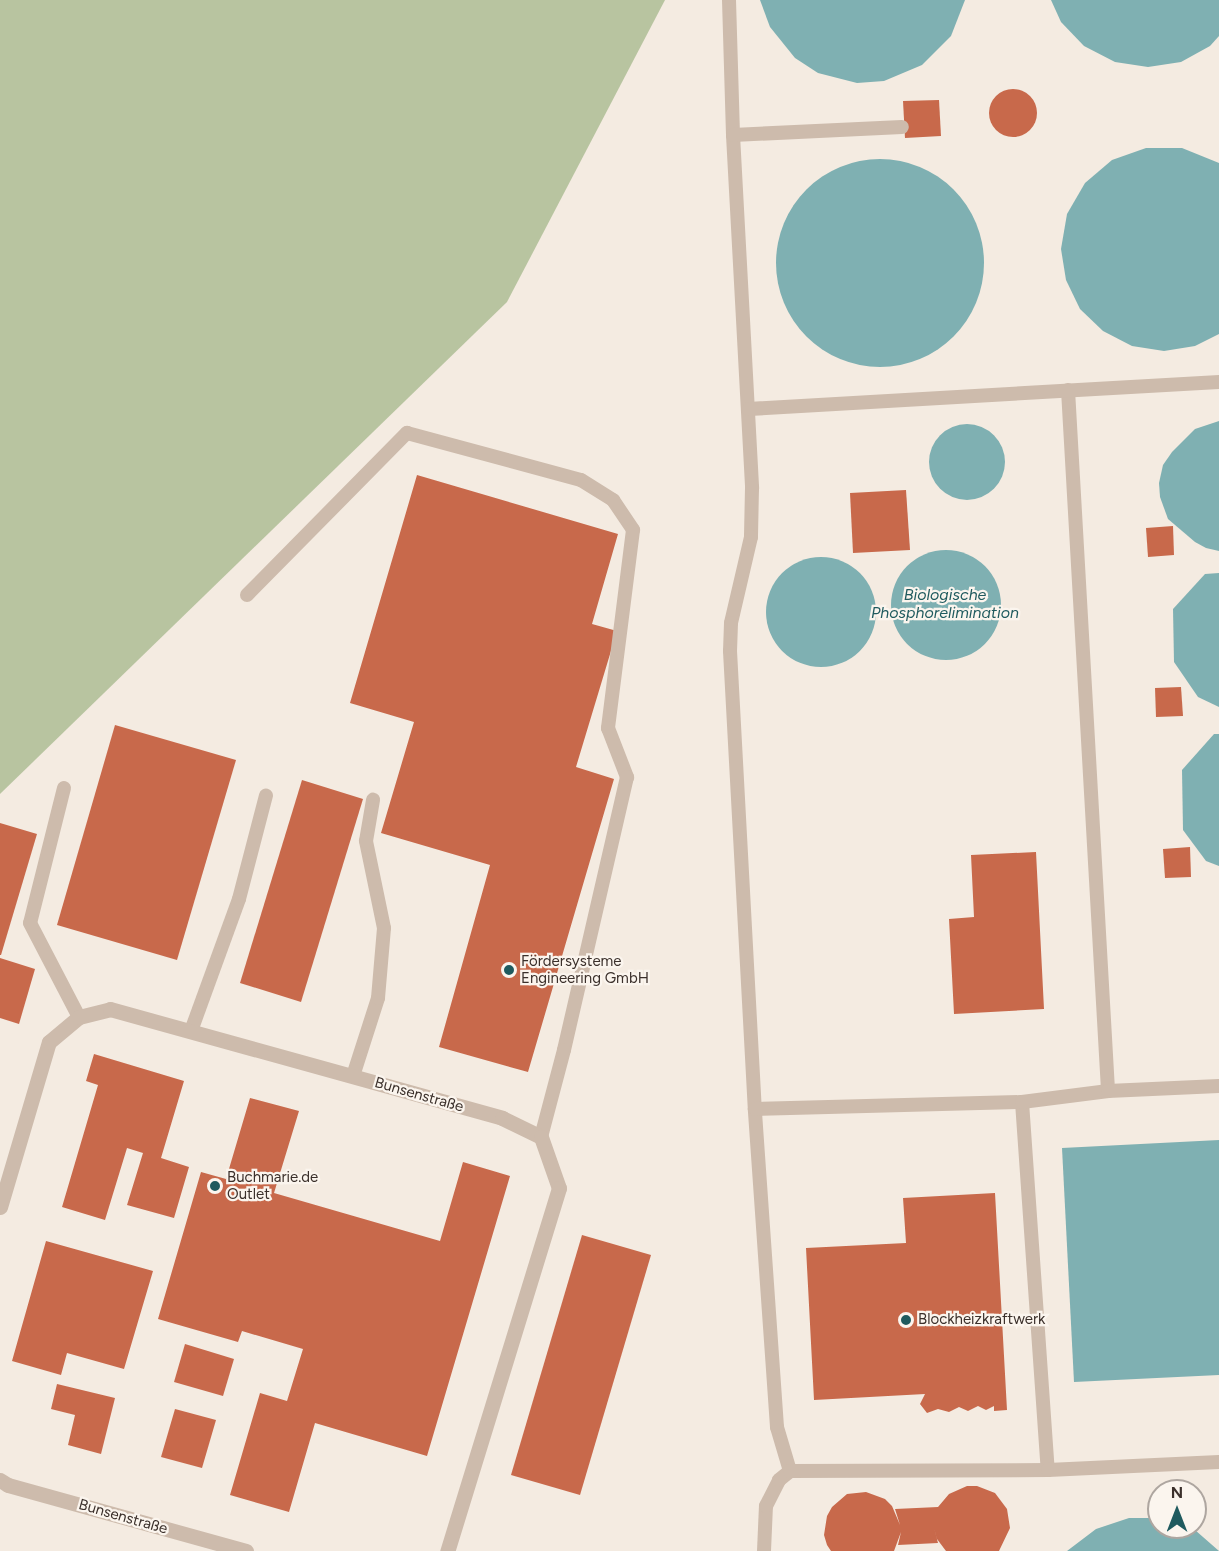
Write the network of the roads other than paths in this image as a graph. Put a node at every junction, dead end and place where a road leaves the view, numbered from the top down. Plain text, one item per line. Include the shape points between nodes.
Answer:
1 (729, 0) edge
2 (902, 127) dead end
3 (733, 135) junction
4 (1219, 382) edge
5 (1068, 390) junction
6 (749, 409) junction
7 (247, 595) dead end
8 (64, 788) dead end
9 (266, 795) dead end
10 (373, 800) dead end
11 (80, 1017) junction
12 (191, 1031) junction
13 (353, 1076) junction
14 (1219, 1086) edge
15 (1108, 1091) junction
16 (1022, 1102) junction
17 (755, 1109) junction
18 (541, 1137) junction
19 (0, 1207) edge
20 (1219, 1462) edge
21 (1048, 1470) junction
22 (790, 1471) junction
23 (0, 1480) edge
24 (246, 1551) edge
25 (447, 1551) edge
26 (764, 1551) edge

1 - 3 lane
2 - 3 lane
3 - 6 lane
4 - 5 lane
5 - 6 lane
5 - 15 lane
6 - 17 lane via 751,537 731,623 730,651
7 - 18 lane via 407,433 581,480 613,500 633,531 608,728 627,777
8 - 11 lane via 30,923
9 - 12 lane via 239,899
10 - 13 lane via 366,842 384,928 378,998
11 - 12 street, Bunsenstraße via 110,1008
11 - 19 street, Bunsenstraße via 49,1042
12 - 13 street, Bunsenstraße
13 - 18 street, Bunsenstraße via 502,1118
14 - 15 lane
15 - 16 lane
16 - 17 lane
16 - 21 lane
17 - 22 lane via 777,1427
18 - 25 street via 559,1188
20 - 21 lane
21 - 22 lane
22 - 26 lane via 779,1480 766,1506
23 - 24 street, Bunsenstraße

